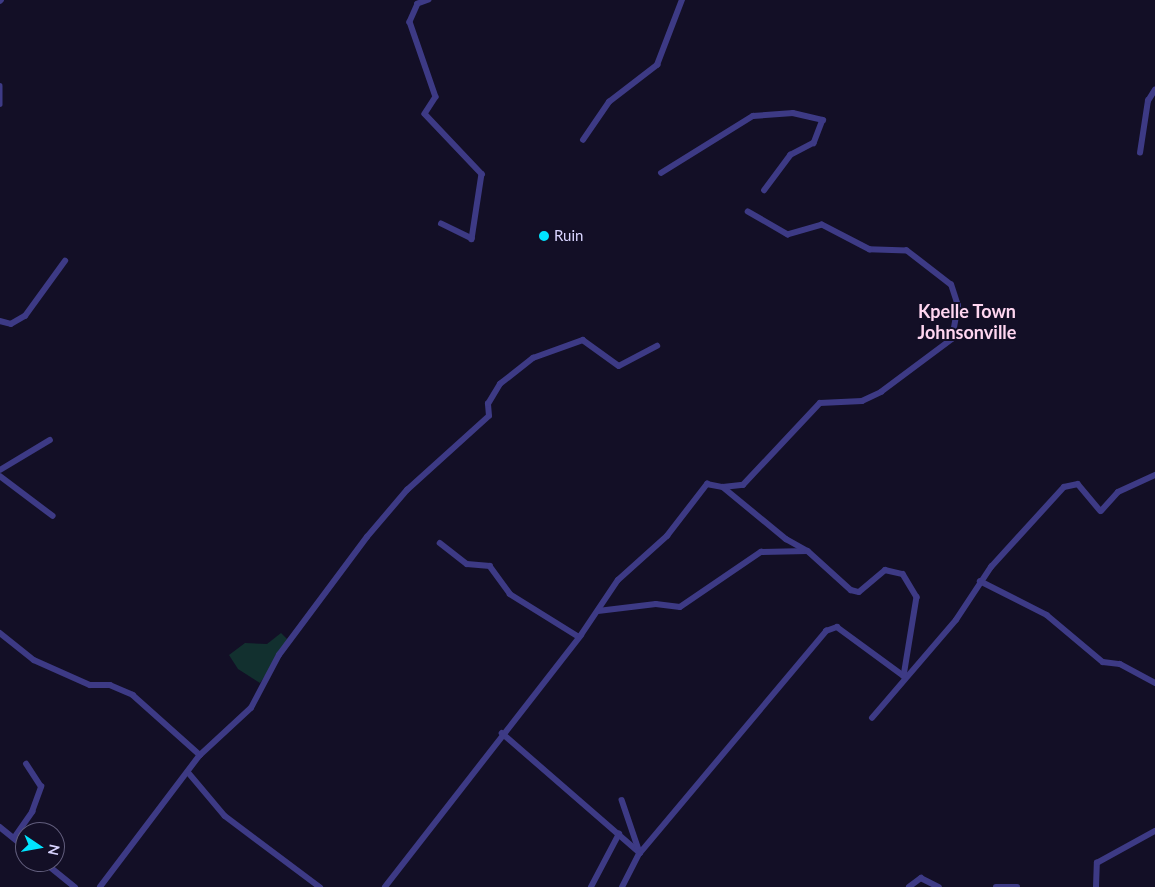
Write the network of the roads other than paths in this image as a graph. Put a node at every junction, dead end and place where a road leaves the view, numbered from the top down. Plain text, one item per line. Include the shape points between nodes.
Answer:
1 (429, 0) edge
2 (682, 0) edge
3 (0, 86) edge
4 (1155, 90) edge
5 (0, 104) edge
6 (583, 140) dead end
7 (1140, 153) dead end
8 (661, 173) dead end
9 (765, 190) dead end
10 (748, 212) dead end
11 (441, 224) dead end
12 (65, 261) dead end
13 (0, 321) edge
14 (657, 346) dead end
15 (50, 440) dead end
16 (0, 470) edge
17 (0, 476) edge
18 (1155, 476) edge
19 (723, 487) junction
20 (53, 516) dead end
21 (440, 543) dead end
22 (808, 551) junction
23 (980, 581) junction
24 (598, 611) junction
25 (0, 633) edge
26 (579, 637) junction
27 (904, 676) junction
28 (1155, 683) edge
29 (872, 718) dead end
30 (502, 734) junction
31 (200, 755) junction
32 (26, 764) dead end
33 (188, 772) junction
34 (622, 800) dead end
35 (0, 827) edge
36 (1155, 831) edge
37 (619, 834) junction
38 (14, 838) joint
39 (640, 853) junction
40 (56, 872) edge
41 (75, 887) edge
42 (100, 887) edge
43 (320, 887) edge
44 (385, 887) edge
45 (591, 887) edge
46 (623, 887) edge
47 (909, 887) edge
48 (939, 887) edge
49 (996, 887) edge
50 (1017, 887) edge
51 (1096, 887) edge

1 - 11 street via 418,4 410,22 436,97 425,114 482,174 472,239
2 - 6 street via 657,64 609,102
3 - 5 street
4 - 7 street via 1146,112
8 - 9 street via 753,116 793,113 824,120 814,143 791,155
10 - 19 street via 788,235 822,224 870,250 907,251 951,285 958,306 952,339 880,392 862,401 820,403 743,485
12 - 13 street via 25,316 11,324
14 - 31 street via 619,366 583,340 533,358 513,372 497,389 488,404 489,416 476,432 407,490 327,586 279,655 251,708
15 - 16 street
17 - 20 street
18 - 23 street via 1118,492 1101,511 1078,484 1064,487
19 - 22 street via 786,539
19 - 24 street via 707,484 667,536 618,580
21 - 26 street via 467,564 490,566 510,594
22 - 24 street via 761,552 680,607 656,604
22 - 27 street via 851,590 859,592 885,570 903,574 913,585 917,597
23 - 27 street via 956,620
23 - 28 street via 1046,615 1103,662 1120,664
24 - 26 street
25 - 31 street via 34,660 90,685 110,685 133,695
26 - 30 street
27 - 29 street
27 - 39 street via 837,627 826,631
30 - 37 street via 531,763
30 - 44 street
31 - 33 street
32 - 38 street via 40,787 32,812
33 - 42 street
33 - 43 street via 226,816
34 - 39 street
35 - 38 street
36 - 51 street via 1097,863
37 - 39 street
37 - 45 street
39 - 46 street
40 - 41 street
47 - 48 street via 921,878
49 - 50 street

